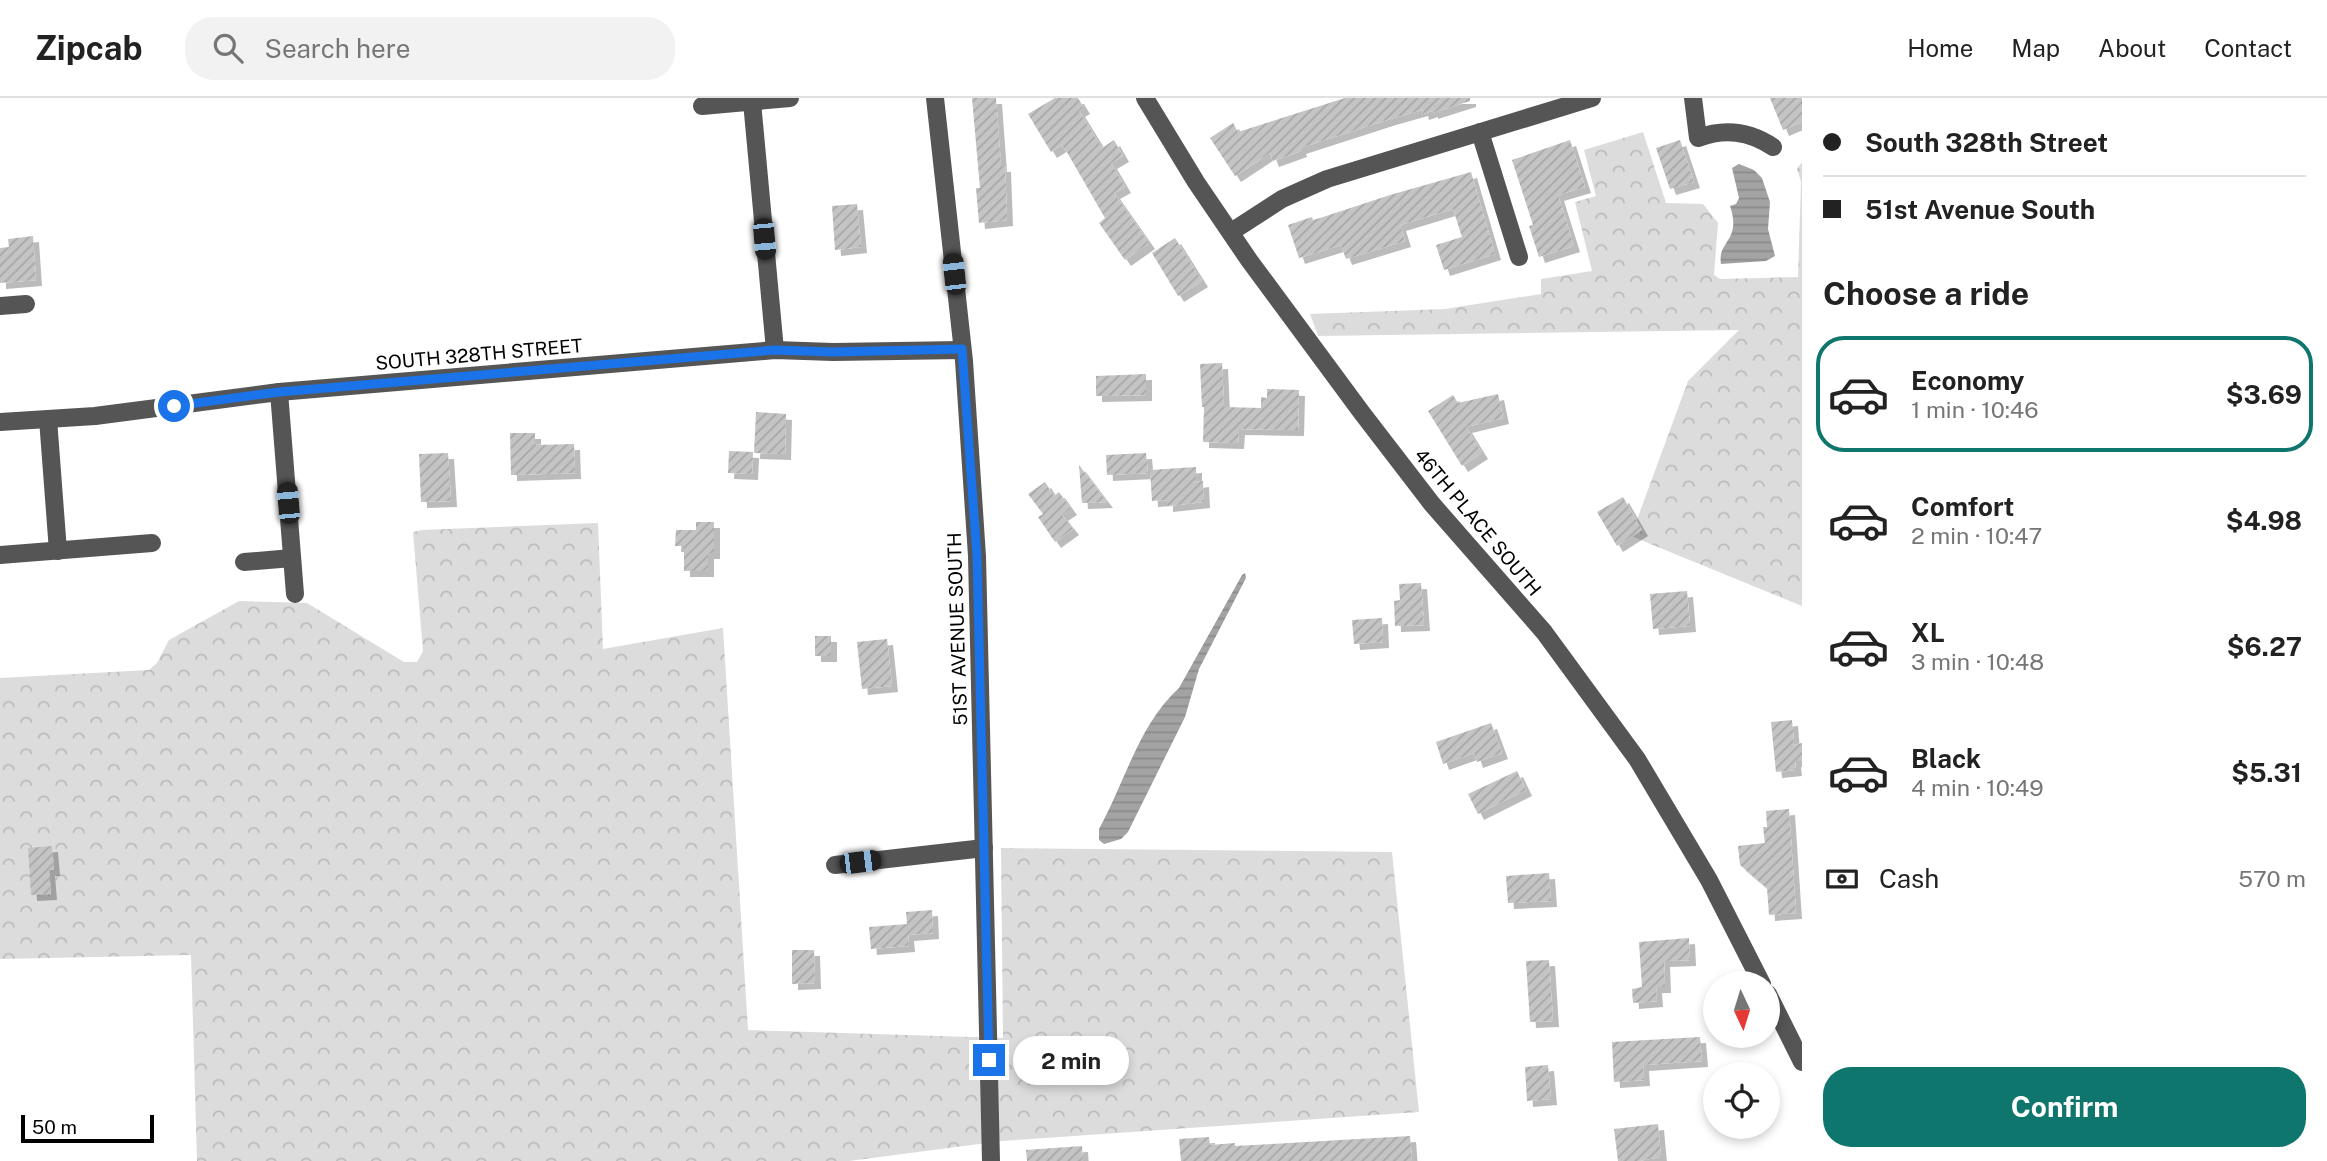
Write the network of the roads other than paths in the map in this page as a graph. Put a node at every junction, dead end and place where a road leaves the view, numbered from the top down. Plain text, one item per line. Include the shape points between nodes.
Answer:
1 (790, 98) edge
2 (935, 98) edge
3 (1145, 98) edge
4 (1592, 98) edge
5 (1693, 98) edge
6 (752, 102) junction
7 (702, 106) dead end
8 (1480, 132) junction
9 (1773, 147) dead end
10 (1231, 232) junction
11 (1519, 257) dead end
12 (26, 304) dead end
13 (0, 306) edge
14 (962, 349) junction
15 (775, 350) junction
16 (279, 392) junction
17 (48, 419) junction
18 (0, 422) edge
19 (152, 543) dead end
20 (58, 551) junction
21 (0, 555) edge
22 (292, 558) junction
23 (244, 562) dead end
24 (295, 594) dead end
25 (984, 848) junction
26 (835, 865) dead end
27 (1755, 971) edge
28 (1780, 1018) edge
29 (1802, 1062) edge
30 (991, 1161) edge

1 - 6 street
2 - 14 street, 51ST AVENUE SOUTH
3 - 10 street, 46TH PLACE SOUTH
4 - 8 street
5 - 9 street via 1698,138 1719,132 1741,133
6 - 7 street
6 - 15 street
8 - 10 street via 1304,188
8 - 11 street
10 - 27 street, 46TH PLACE SOUTH via 1416,484 1544,632 1637,759 1709,880
12 - 13 street
14 - 15 street, SOUTH 328TH STREET
14 - 25 street, 51ST AVENUE SOUTH via 977,556
15 - 16 street, SOUTH 328TH STREET
16 - 17 street, SOUTH 328TH STREET
16 - 22 street
17 - 18 street, SOUTH 328TH STREET
17 - 20 street
19 - 20 street
20 - 21 street
22 - 23 street
22 - 24 street
25 - 26 street
25 - 30 street, 51ST AVENUE SOUTH
28 - 29 street

